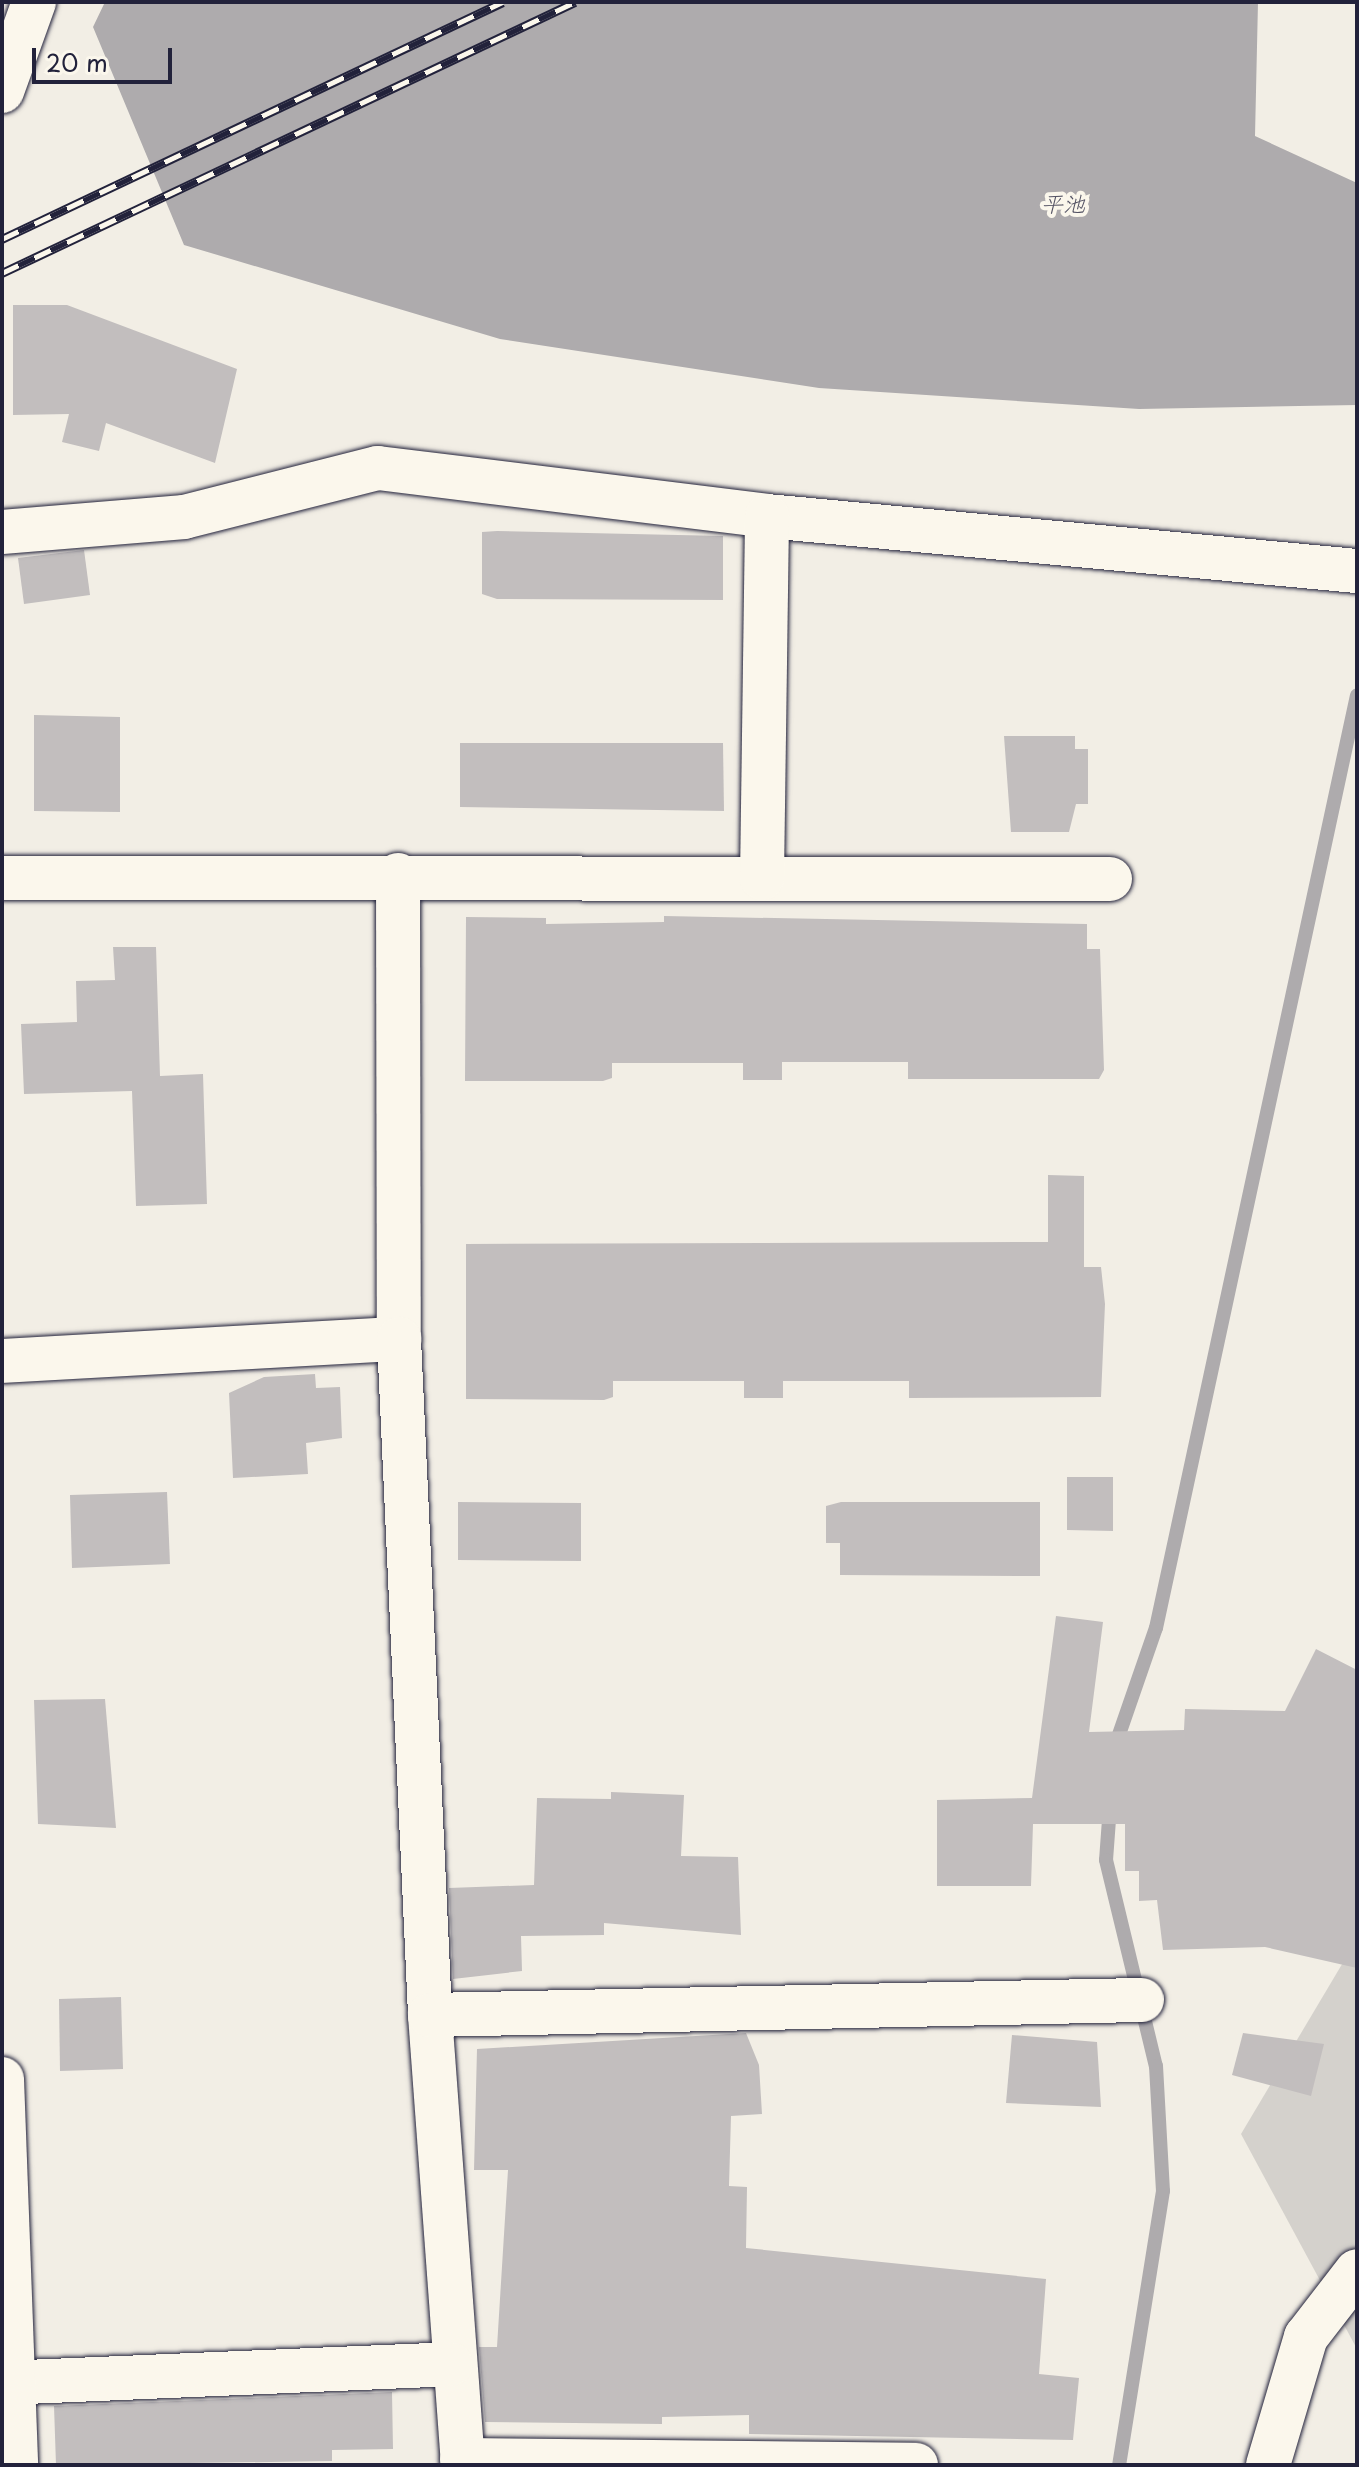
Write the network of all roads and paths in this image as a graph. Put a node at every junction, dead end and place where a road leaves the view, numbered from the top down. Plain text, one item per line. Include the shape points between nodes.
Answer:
1 (34, 2) edge
2 (2, 91) edge
3 (767, 516) junction
4 (2, 532) edge
5 (1357, 571) edge
6 (398, 875) junction
7 (2, 878) edge
8 (762, 878) junction
9 (1110, 879) dead end
10 (399, 1339) junction
11 (2, 1361) edge
12 (1142, 2000) dead end
13 (430, 2015) junction
14 (2, 2079) edge
15 (1357, 2271) edge
16 (451, 2364) junction
17 (8, 2382) edge
18 (463, 2462) edge
19 (16, 2465) edge
20 (916, 2465) edge
21 (1268, 2465) edge

1 - 2 main road
3 - 4 main road via 378,468 184,517
3 - 5 main road
3 - 8 main road
6 - 7 main road
6 - 8 main road
6 - 10 main road
8 - 9 main road
10 - 11 main road
10 - 13 main road
12 - 13 main road
13 - 16 main road
14 - 17 main road
15 - 21 main road via 1306,2337
16 - 17 main road
16 - 18 main road
17 - 19 main road
18 - 20 main road

